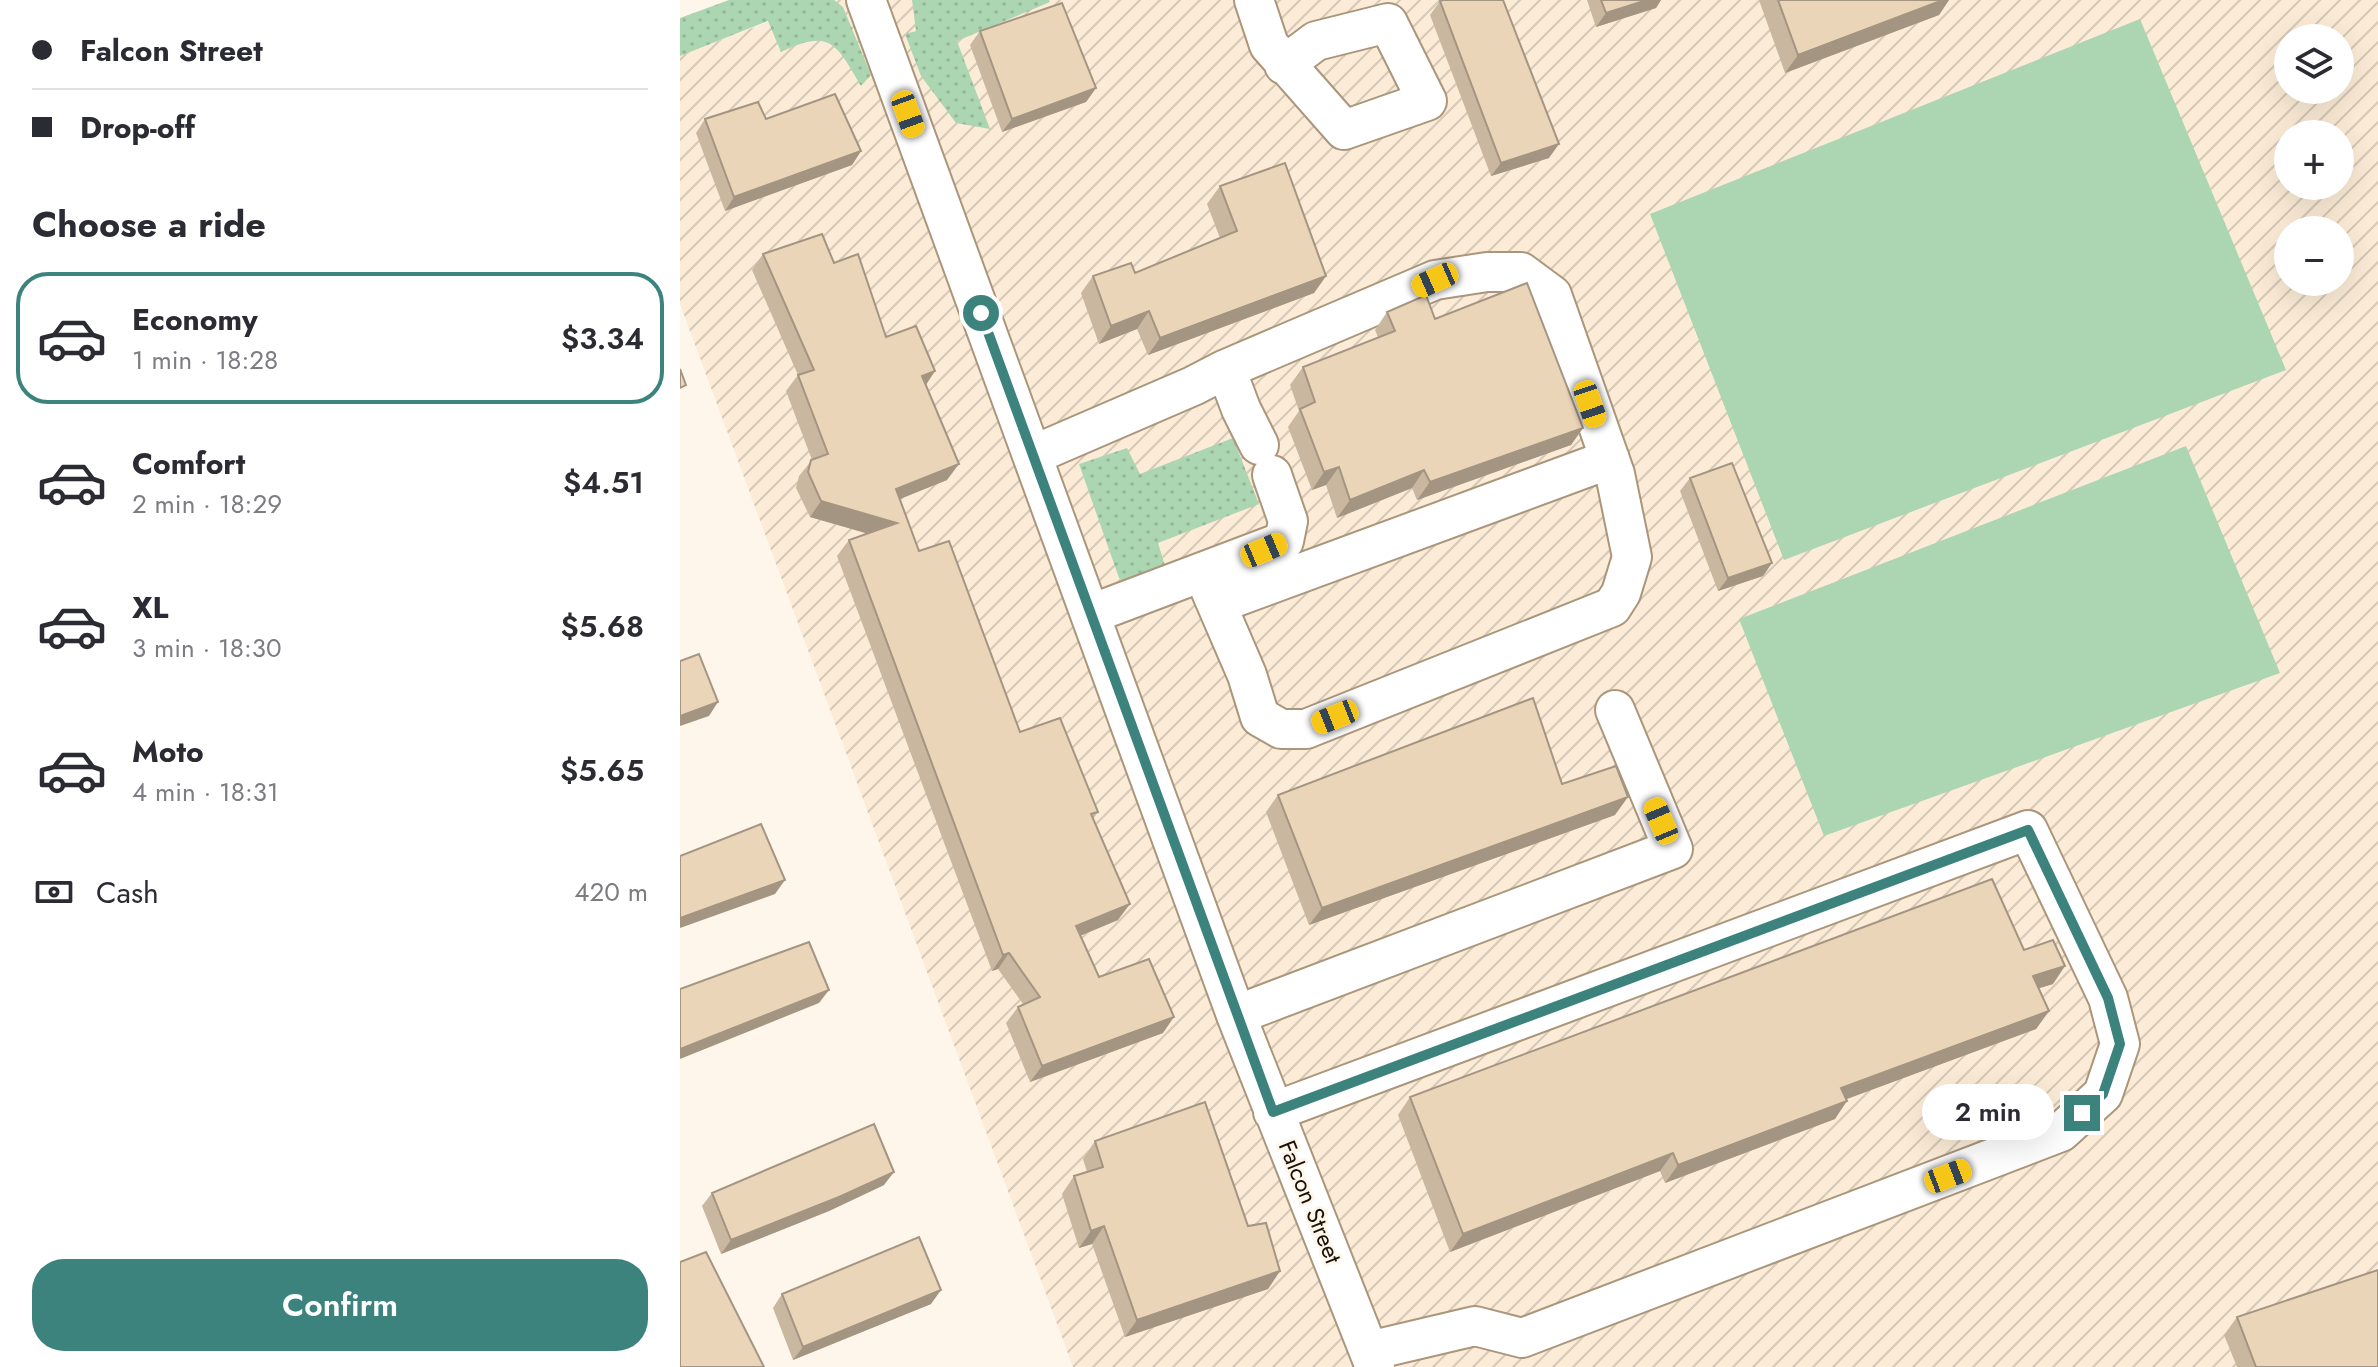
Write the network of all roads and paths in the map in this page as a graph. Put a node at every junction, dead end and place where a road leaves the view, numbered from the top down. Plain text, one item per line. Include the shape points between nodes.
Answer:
1 (866, 0) edge
2 (1254, 0) edge
3 (1284, 65) dead end
4 (1226, 369) junction
5 (1033, 455) junction
6 (1610, 459) junction
7 (1210, 589) junction
8 (1091, 614) junction
9 (1615, 710) dead end
10 (1236, 1015) junction
11 (1273, 1112) junction
12 (1372, 1359) edge

1 - 5 street, Falcon Street
2 - 3 street via 1269,45
4 - 5 street
4 - 6 street via 1435,280 1521,272 1552,295
4 - 7 street via 1288,521 1284,541
5 - 8 street, Falcon Street
6 - 7 street
6 - 7 street via 1632,557 1612,607 1306,729 1281,729 1260,717
7 - 8 street
8 - 10 street, Falcon Street
9 - 10 street via 1673,849
10 - 11 street, Falcon Street
11 - 12 street, Falcon Street
11 - 12 street via 2028,830 2108,998 2120,1044 2103,1094 2061,1132 1522,1338 1475,1326

